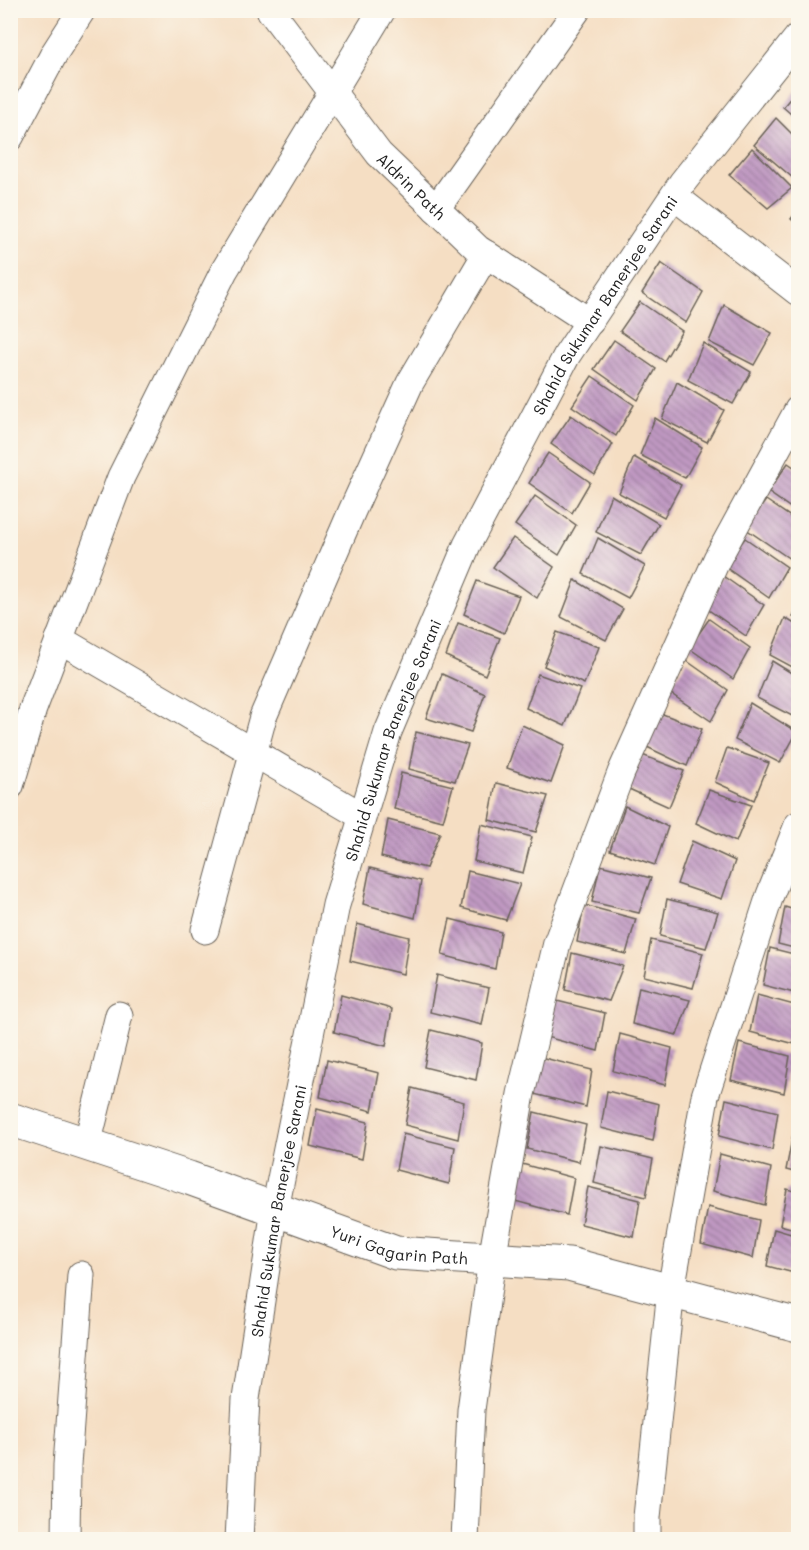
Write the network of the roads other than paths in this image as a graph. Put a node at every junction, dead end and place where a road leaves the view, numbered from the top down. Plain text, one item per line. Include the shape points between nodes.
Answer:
1 (82, 10) edge
2 (270, 10) edge
3 (382, 10) edge
4 (578, 10) edge
5 (798, 37) edge
6 (332, 92) junction
7 (10, 137) edge
8 (674, 196) junction
9 (436, 209) junction
10 (486, 254) junction
11 (798, 292) edge
12 (590, 321) junction
13 (798, 410) edge
14 (59, 639) junction
15 (254, 752) junction
16 (10, 786) edge
17 (362, 816) junction
18 (798, 825) edge
19 (205, 930) dead end
20 (119, 1015) dead end
21 (10, 1119) edge
22 (87, 1144) junction
23 (275, 1209) junction
24 (492, 1259) junction
25 (81, 1275) dead end
26 (671, 1290) junction
27 (798, 1325) edge
28 (66, 1539) edge
29 (239, 1539) edge
30 (465, 1539) edge
31 (647, 1539) edge

1 - 7 street
2 - 6 street, Aldrin Path
3 - 6 street
4 - 9 street
5 - 8 street, Shahid Sukumar Banerjee Sarani
6 - 9 street, Aldrin Path via 379,154
6 - 14 street via 224,271 121,477
8 - 11 street
8 - 12 street, Shahid Sukumar Banerjee Sarani
9 - 10 street, Aldrin Path
10 - 12 street, Aldrin Path
10 - 15 street via 410,383 263,717
12 - 17 street, Shahid Sukumar Banerjee Sarani via 567,356 466,545 388,732
13 - 24 street via 717,559 621,773 557,943 521,1094
14 - 15 street
14 - 16 street
15 - 17 street
15 - 19 street
17 - 23 street, Shahid Sukumar Banerjee Sarani via 336,905
18 - 26 street via 770,895 705,1096
20 - 22 street
21 - 22 street, Yuri Gagarin Path
22 - 23 street, Yuri Gagarin Path
23 - 24 street, Yuri Gagarin Path via 396,1253
23 - 29 street, Shahid Sukumar Banerjee Sarani via 246,1400
24 - 26 street, Yuri Gagarin Path via 569,1264
24 - 30 street via 471,1410
25 - 28 street via 67,1465
26 - 27 street, Yuri Gagarin Path
26 - 31 street

